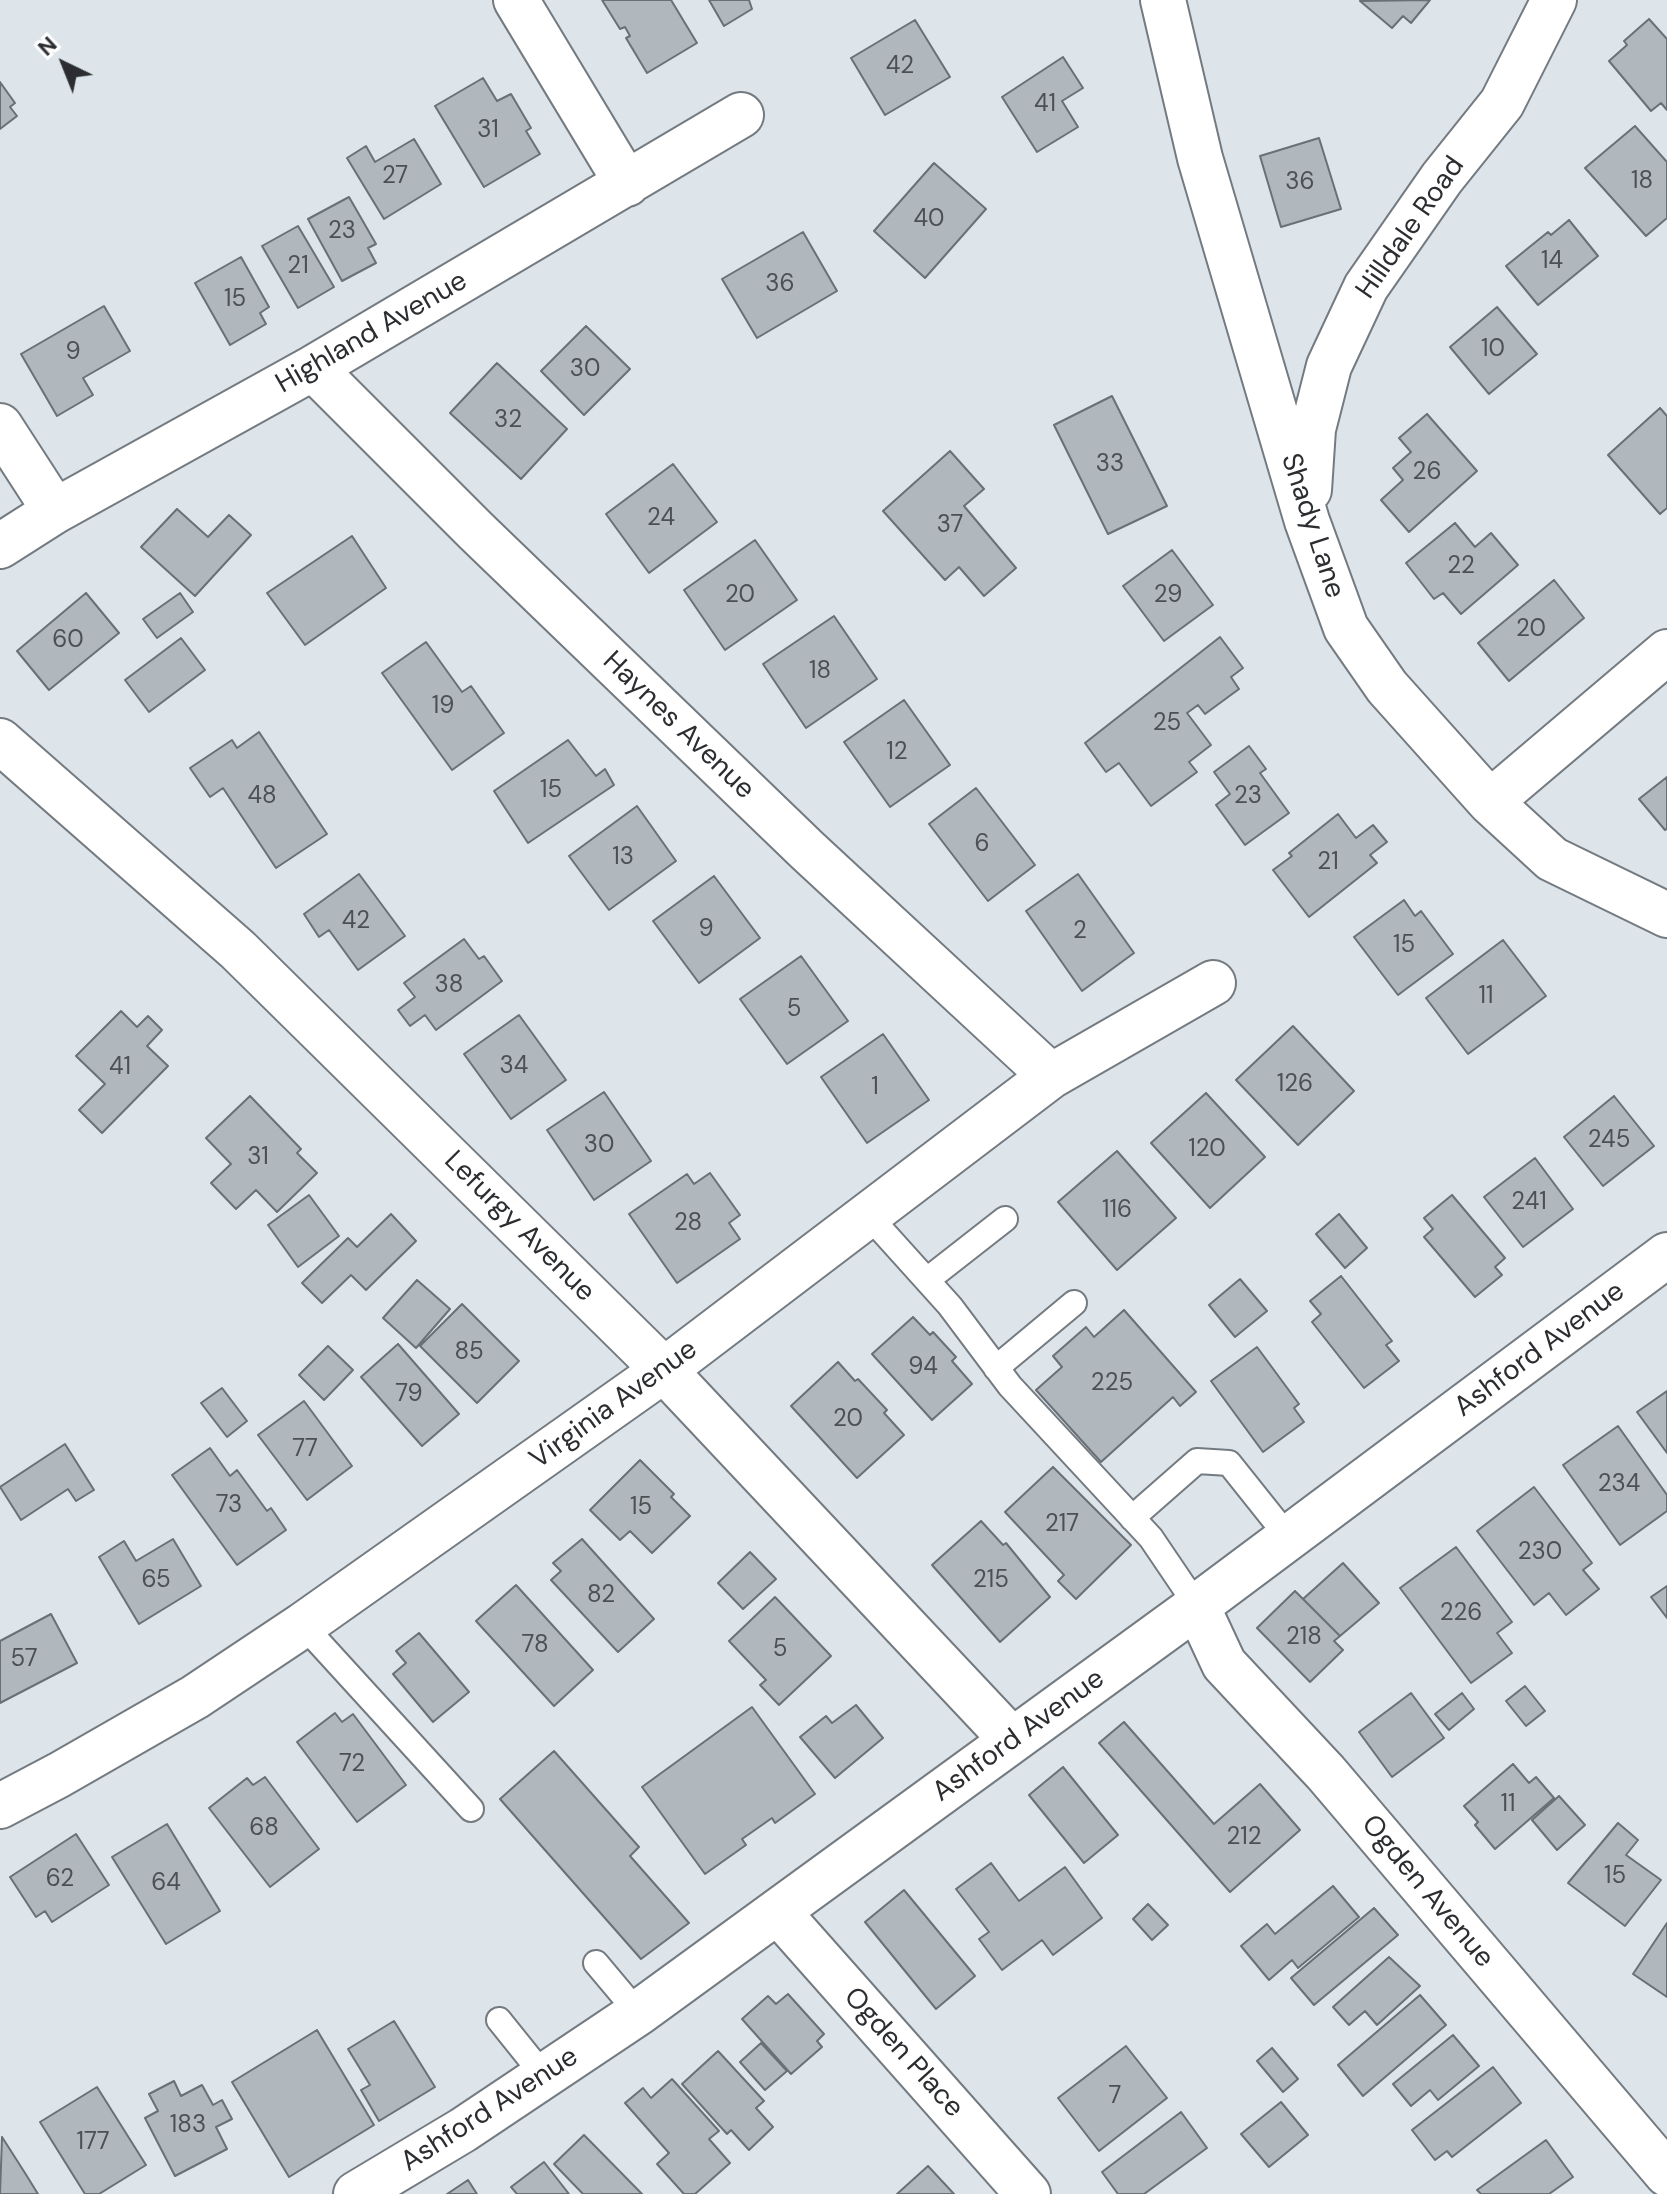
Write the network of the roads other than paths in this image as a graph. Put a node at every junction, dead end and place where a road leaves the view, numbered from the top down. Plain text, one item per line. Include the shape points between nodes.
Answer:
1 (516, 0) edge
2 (1163, 0) edge
3 (1554, 0) edge
4 (741, 115) dead end
5 (627, 184) junction
6 (313, 368) junction
7 (0, 426) edge
8 (55, 511) junction
9 (1307, 521) junction
10 (0, 546) edge
11 (1667, 652) edge
12 (0, 741) edge
13 (1490, 802) junction
14 (1667, 915) edge
15 (1213, 983) dead end
16 (1051, 1076) junction
17 (868, 1215) junction
18 (1005, 1219) dead end
19 (1667, 1255) edge
20 (927, 1280) junction
21 (1074, 1303) dead end
22 (996, 1368) junction
23 (664, 1370) junction
24 (1132, 1518) junction
25 (1288, 1537) junction
26 (1197, 1606) junction
27 (303, 1625) junction
28 (1012, 1740) junction
29 (0, 1806) edge
30 (471, 1809) dead end
31 (778, 1912) junction
32 (596, 1963) dead end
33 (638, 2013) junction
34 (499, 2020) dead end
35 (544, 2076) junction
36 (1667, 2174) edge
37 (356, 2194) edge
38 (1028, 2194) edge

1 - 5 street
2 - 9 street, Shady Lane via 1200,158
3 - 9 street, Hilldale Road via 1502,103 1366,287 1329,366 1313,429
4 - 5 street, Highland Avenue
5 - 6 street, Highland Avenue
6 - 8 street, Highland Avenue
6 - 16 street, Haynes Avenue via 808,851
7 - 8 street
8 - 10 street, Highland Avenue
9 - 13 street, Shady Lane via 1346,628 1387,687
11 - 13 street
12 - 23 street, Lefurgy Avenue via 238,950
13 - 14 street, Shady Lane via 1552,859
15 - 16 street, Virginia Avenue
16 - 17 street, Virginia Avenue
17 - 20 lane
17 - 23 street, Virginia Avenue
18 - 20 lane
19 - 25 street, Ashford Avenue
20 - 22 lane
21 - 22 lane
22 - 24 lane
23 - 27 street, Virginia Avenue
23 - 28 street, Lefurgy Avenue
24 - 25 lane via 1197,1461 1229,1463
24 - 26 lane
25 - 26 street, Ashford Avenue
26 - 28 street, Ashford Avenue
26 - 36 street, Ogden Avenue via 1224,1664 1326,1773
27 - 29 street, Virginia Avenue via 195,1697
27 - 30 lane
28 - 31 street, Ashford Avenue
31 - 33 street, Ashford Avenue
31 - 38 street, Ogden Place
32 - 33 lane
33 - 35 street, Ashford Avenue
34 - 35 lane
35 - 37 street, Ashford Avenue

